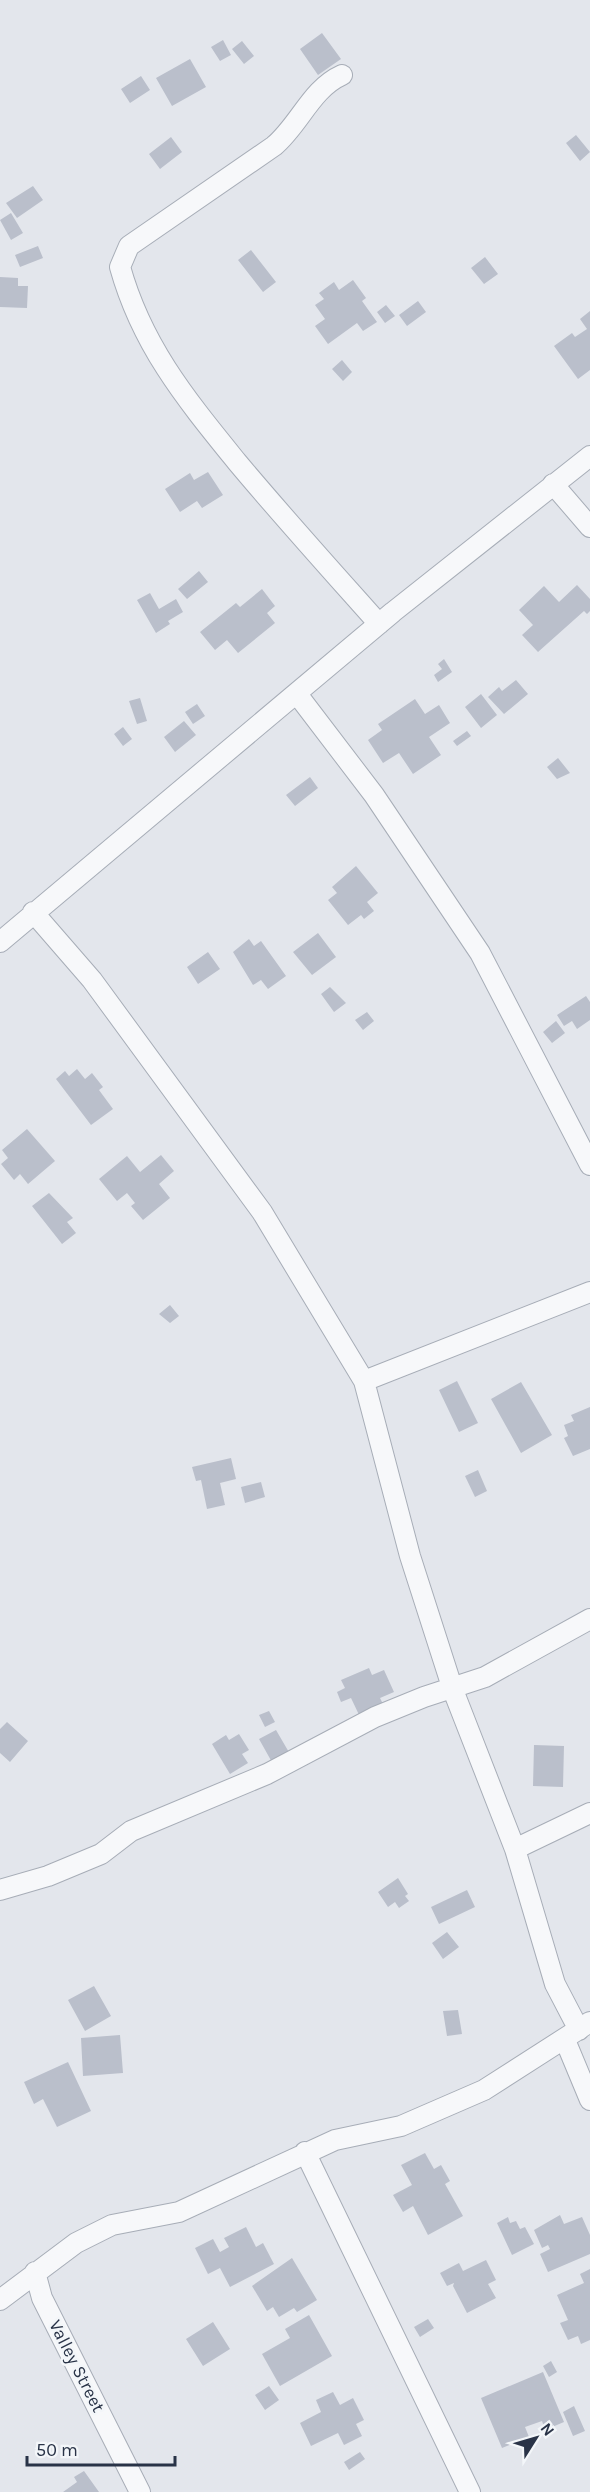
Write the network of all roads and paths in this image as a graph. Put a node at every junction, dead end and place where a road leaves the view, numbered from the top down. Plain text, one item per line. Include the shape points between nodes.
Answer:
1 (342, 75) dead end
2 (590, 456) edge
3 (553, 484) junction
4 (590, 527) edge
5 (379, 624) junction
6 (297, 694) junction
7 (33, 912) junction
8 (0, 942) edge
9 (590, 1165) edge
10 (590, 1292) edge
11 (364, 1381) junction
12 (590, 1619) edge
13 (453, 1689) junction
14 (590, 1813) edge
15 (515, 1849) junction
16 (0, 1890) edge
17 (578, 2031) edge
18 (590, 2100) edge
19 (304, 2152) junction
20 (35, 2272) junction
21 (0, 2300) edge
22 (140, 2492) edge
23 (470, 2492) edge

1 - 5 street via 323,84 287,135 274,146 129,246 120,267 165,370 184,398
2 - 3 street
3 - 4 street
3 - 5 street
5 - 6 street
6 - 7 street
6 - 9 street via 374,795 480,953
7 - 8 street
7 - 11 street via 92,980 262,1212
10 - 11 street
11 - 13 street via 410,1556
12 - 13 street via 485,1677
13 - 15 street
13 - 16 street via 375,1718 267,1774 131,1831 101,1854
14 - 15 street
15 - 17 street via 555,1984
17 - 18 street
17 - 19 street via 484,2090 401,2126 335,2140
19 - 20 street via 179,2212 112,2225 76,2243
19 - 23 street
20 - 21 street
20 - 22 street, Valley Street via 42,2298

